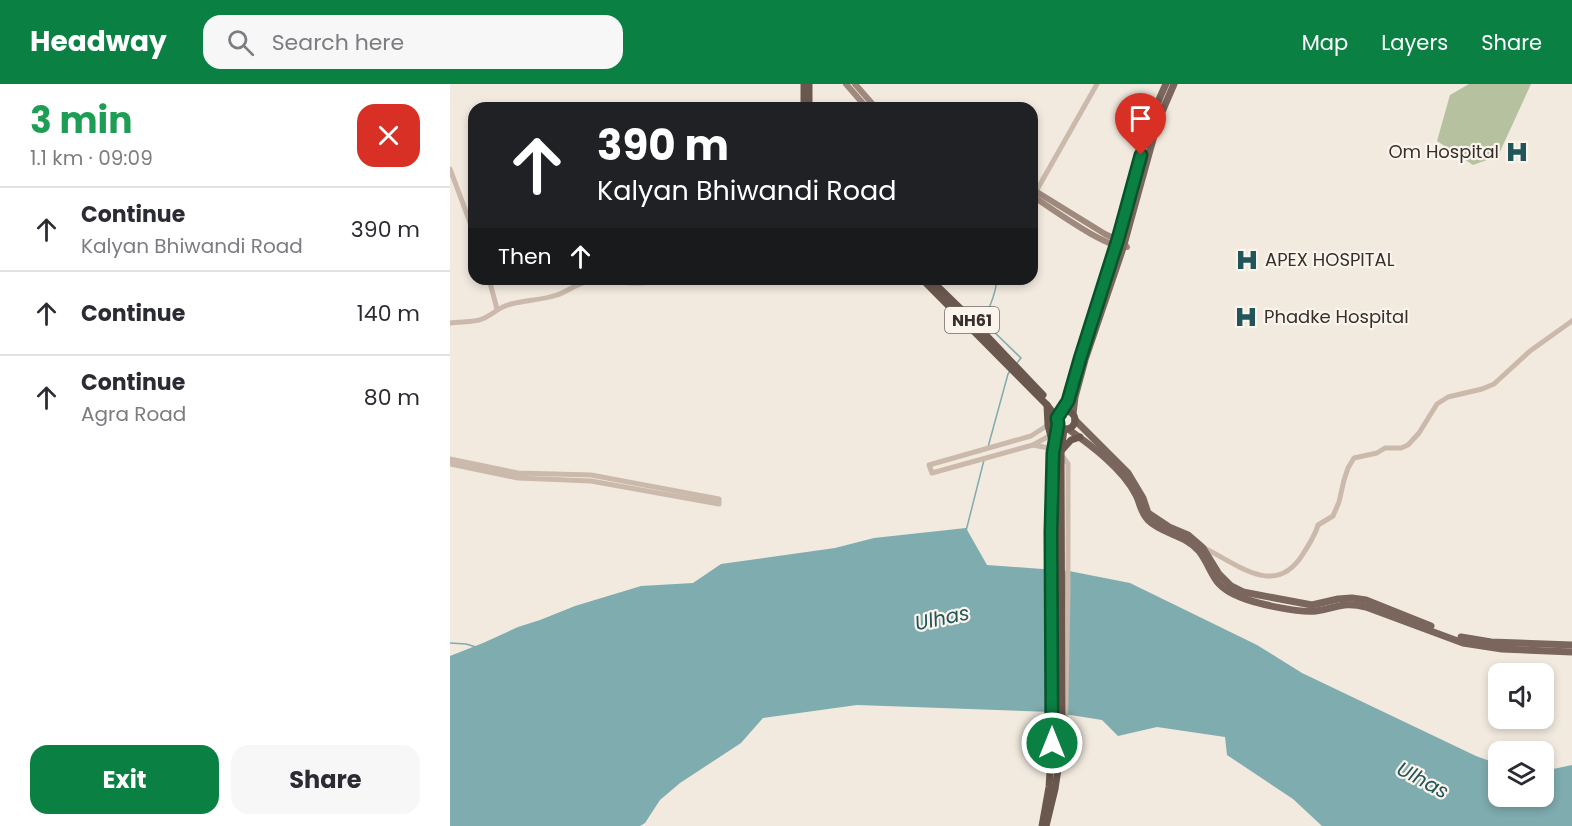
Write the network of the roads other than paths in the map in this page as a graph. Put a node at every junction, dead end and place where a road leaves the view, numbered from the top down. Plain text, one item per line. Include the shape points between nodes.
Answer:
1 (804, 84) edge
2 (809, 84) edge
3 (846, 84) edge
4 (855, 84) edge
5 (1097, 84) edge
6 (1166, 84) edge
7 (1174, 84) edge
8 (804, 102) edge
9 (809, 102) edge
10 (862, 102) edge
11 (871, 102) edge
12 (450, 168) edge
13 (1038, 184) edge
14 (1038, 196) edge
15 (468, 217) edge
16 (1121, 245) junction
17 (490, 285) edge
18 (578, 285) edge
19 (928, 285) edge
20 (936, 285) edge
21 (496, 309) junction
22 (1572, 321) edge
23 (450, 323) edge
24 (1011, 364) junction
25 (1019, 372) junction
26 (1047, 405) junction
27 (1074, 417) junction
28 (1062, 421) junction
29 (1048, 425) junction
30 (1035, 433) junction
31 (1051, 435) junction
32 (1080, 437) junction
33 (1036, 443) junction
34 (1057, 452) junction
35 (450, 459) edge
36 (450, 464) edge
37 (1201, 549) junction
38 (1572, 645) edge
39 (1502, 646) junction
40 (1572, 652) edge
41 (1064, 742) junction
42 (1058, 767) junction
43 (1044, 826) edge

1 - 8 highway
2 - 9 highway
3 - 10 main road
4 - 11 main road
5 - 13 street
6 - 16 main road via 1147,134
7 - 16 main road via 1158,121
12 - 15 street
14 - 16 main road via 1105,242
16 - 27 main road via 1085,360
16 - 28 main road
17 - 21 street
18 - 21 street via 561,294
19 - 24 highway, NH61
20 - 24 highway, NH61
21 - 23 street via 486,318
22 - 37 street via 1530,351 1494,384 1437,404 1408,445 1354,458 1333,516 1318,525 1315,536 1286,573 1263,577
24 - 25 highway, NH61
25 - 26 highway, NH61
25 - 28 highway, NH61
26 - 28 highway, NH61
26 - 29 highway
27 - 28 highway via 1068,411
27 - 28 highway via 1073,426
27 - 37 main road via 1128,473 1148,513 1188,535
28 - 32 main road
28 - 34 highway
29 - 30 street
29 - 31 highway
30 - 33 street
30 - 33 street via 929,465 932,473
31 - 33 street
31 - 34 highway
32 - 34 highway
32 - 37 main road via 1119,471 1149,521
33 - 34 street
34 - 41 highway via 1065,531
34 - 43 highway via 1051,532 1052,743
35 - 36 street via 518,473 591,475 719,501 591,481 518,478
37 - 39 main road via 1219,574 1243,592 1312,605 1338,599 1366,600 1464,639
38 - 39 main road
39 - 40 main road
41 - 42 highway
41 - 42 street via 1065,752
42 - 43 highway

